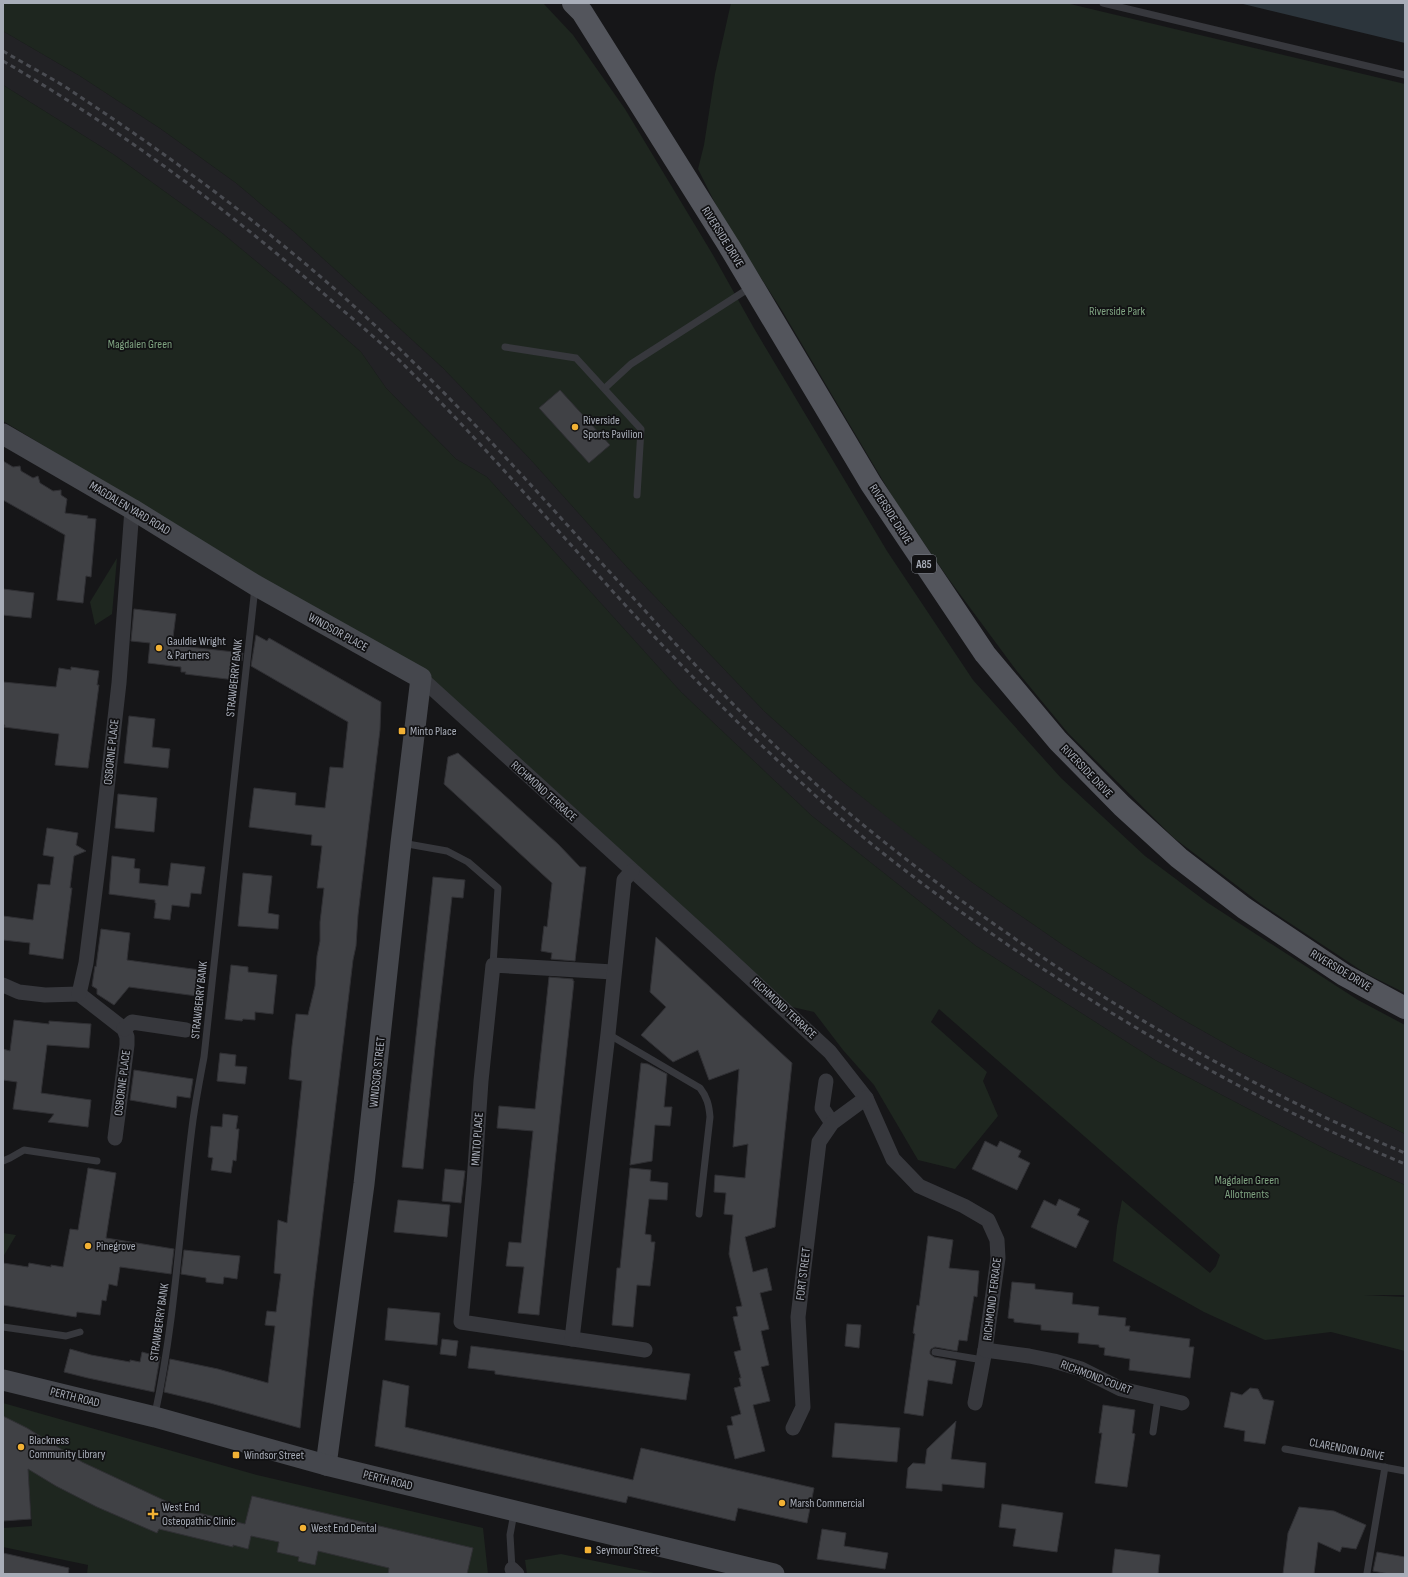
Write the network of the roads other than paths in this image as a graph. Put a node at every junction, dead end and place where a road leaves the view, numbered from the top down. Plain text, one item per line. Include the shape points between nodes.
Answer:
1 (1103, 3) edge
2 (581, 7) edge
3 (1405, 75) edge
4 (753, 286) junction
5 (505, 347) dead end
6 (605, 388) junction
7 (3, 434) edge
8 (637, 495) dead end
9 (132, 509) junction
10 (256, 585) junction
11 (421, 678) junction
12 (401, 843) junction
13 (632, 871) junction
14 (493, 965) junction
15 (613, 972) junction
16 (3, 985) edge
17 (79, 994) junction
18 (1405, 1008) edge
19 (124, 1029) junction
20 (186, 1030) dead end
21 (608, 1034) junction
22 (826, 1081) dead end
23 (866, 1098) junction
24 (832, 1123) junction
25 (115, 1138) dead end
26 (3, 1161) edge
27 (98, 1161) dead end
28 (699, 1214) dead end
29 (3, 1327) edge
30 (80, 1332) dead end
31 (572, 1339) junction
32 (645, 1350) dead end
33 (934, 1352) dead end
34 (984, 1355) junction
35 (3, 1380) edge
36 (1158, 1398) junction
37 (976, 1403) dead end
38 (1182, 1403) dead end
39 (155, 1417) junction
40 (793, 1428) dead end
41 (1153, 1432) dead end
42 (1285, 1449) dead end
43 (326, 1465) junction
44 (1385, 1468) junction
45 (1405, 1471) edge
46 (514, 1511) junction
47 (515, 1572) edge
48 (1367, 1573) edge
49 (774, 1574) edge

1 - 3 lane
2 - 4 main road, RIVERSIDE DRIVE / A85
4 - 6 lane via 631,364
4 - 18 main road, RIVERSIDE DRIVE / A85 via 871,484 911,545 985,654 1058,741 1122,806 1185,862 1244,908 1344,975
5 - 6 lane via 576,358
6 - 8 lane via 641,428
7 - 9 street, MAGDALEN YARD ROAD
9 - 10 street, MAGDALEN YARD ROAD
9 - 17 street, OSBORNE PLACE via 119,683 86,963
10 - 11 street, WINDSOR PLACE
10 - 39 lane, STRAWBERRY BANK via 204,1050 193,1120 174,1296
11 - 12 street, WINDSOR STREET
11 - 13 street, RICHMOND TERRACE
12 - 14 lane via 446,851 468,862 498,888
12 - 43 street, WINDSOR STREET via 364,1184
13 - 15 street via 624,880
13 - 23 street, RICHMOND TERRACE via 830,1052
14 - 15 street
14 - 31 street, MINTO PLACE via 461,1322
15 - 21 street
16 - 17 street via 19,992 45,995
17 - 19 street
19 - 20 street via 132,1022
19 - 25 street, OSBORNE PLACE via 127,1045
21 - 28 lane via 700,1088 706,1095 710,1117
21 - 31 street
22 - 24 street via 822,1108
23 - 24 street, FORT STREET
23 - 34 street, RICHMOND TERRACE via 894,1159 919,1186 988,1220 996,1240 998,1258
24 - 40 street, FORT STREET via 819,1142 818,1148 798,1317 803,1407
26 - 27 lane via 24,1150
29 - 30 lane via 66,1336
31 - 32 street, MINTO PLACE
33 - 34 lane
34 - 36 street, RICHMOND COURT via 1029,1356 1054,1361 1080,1369 1121,1389
34 - 37 street, RICHMOND TERRACE
35 - 39 street, PERTH ROAD
36 - 38 street, RICHMOND COURT
36 - 41 lane
39 - 43 street, PERTH ROAD
42 - 44 lane, CLARENDON DRIVE
43 - 46 street, PERTH ROAD
44 - 45 lane, CLARENDON DRIVE
44 - 48 lane
46 - 47 lane via 510,1535
46 - 49 street, PERTH ROAD

